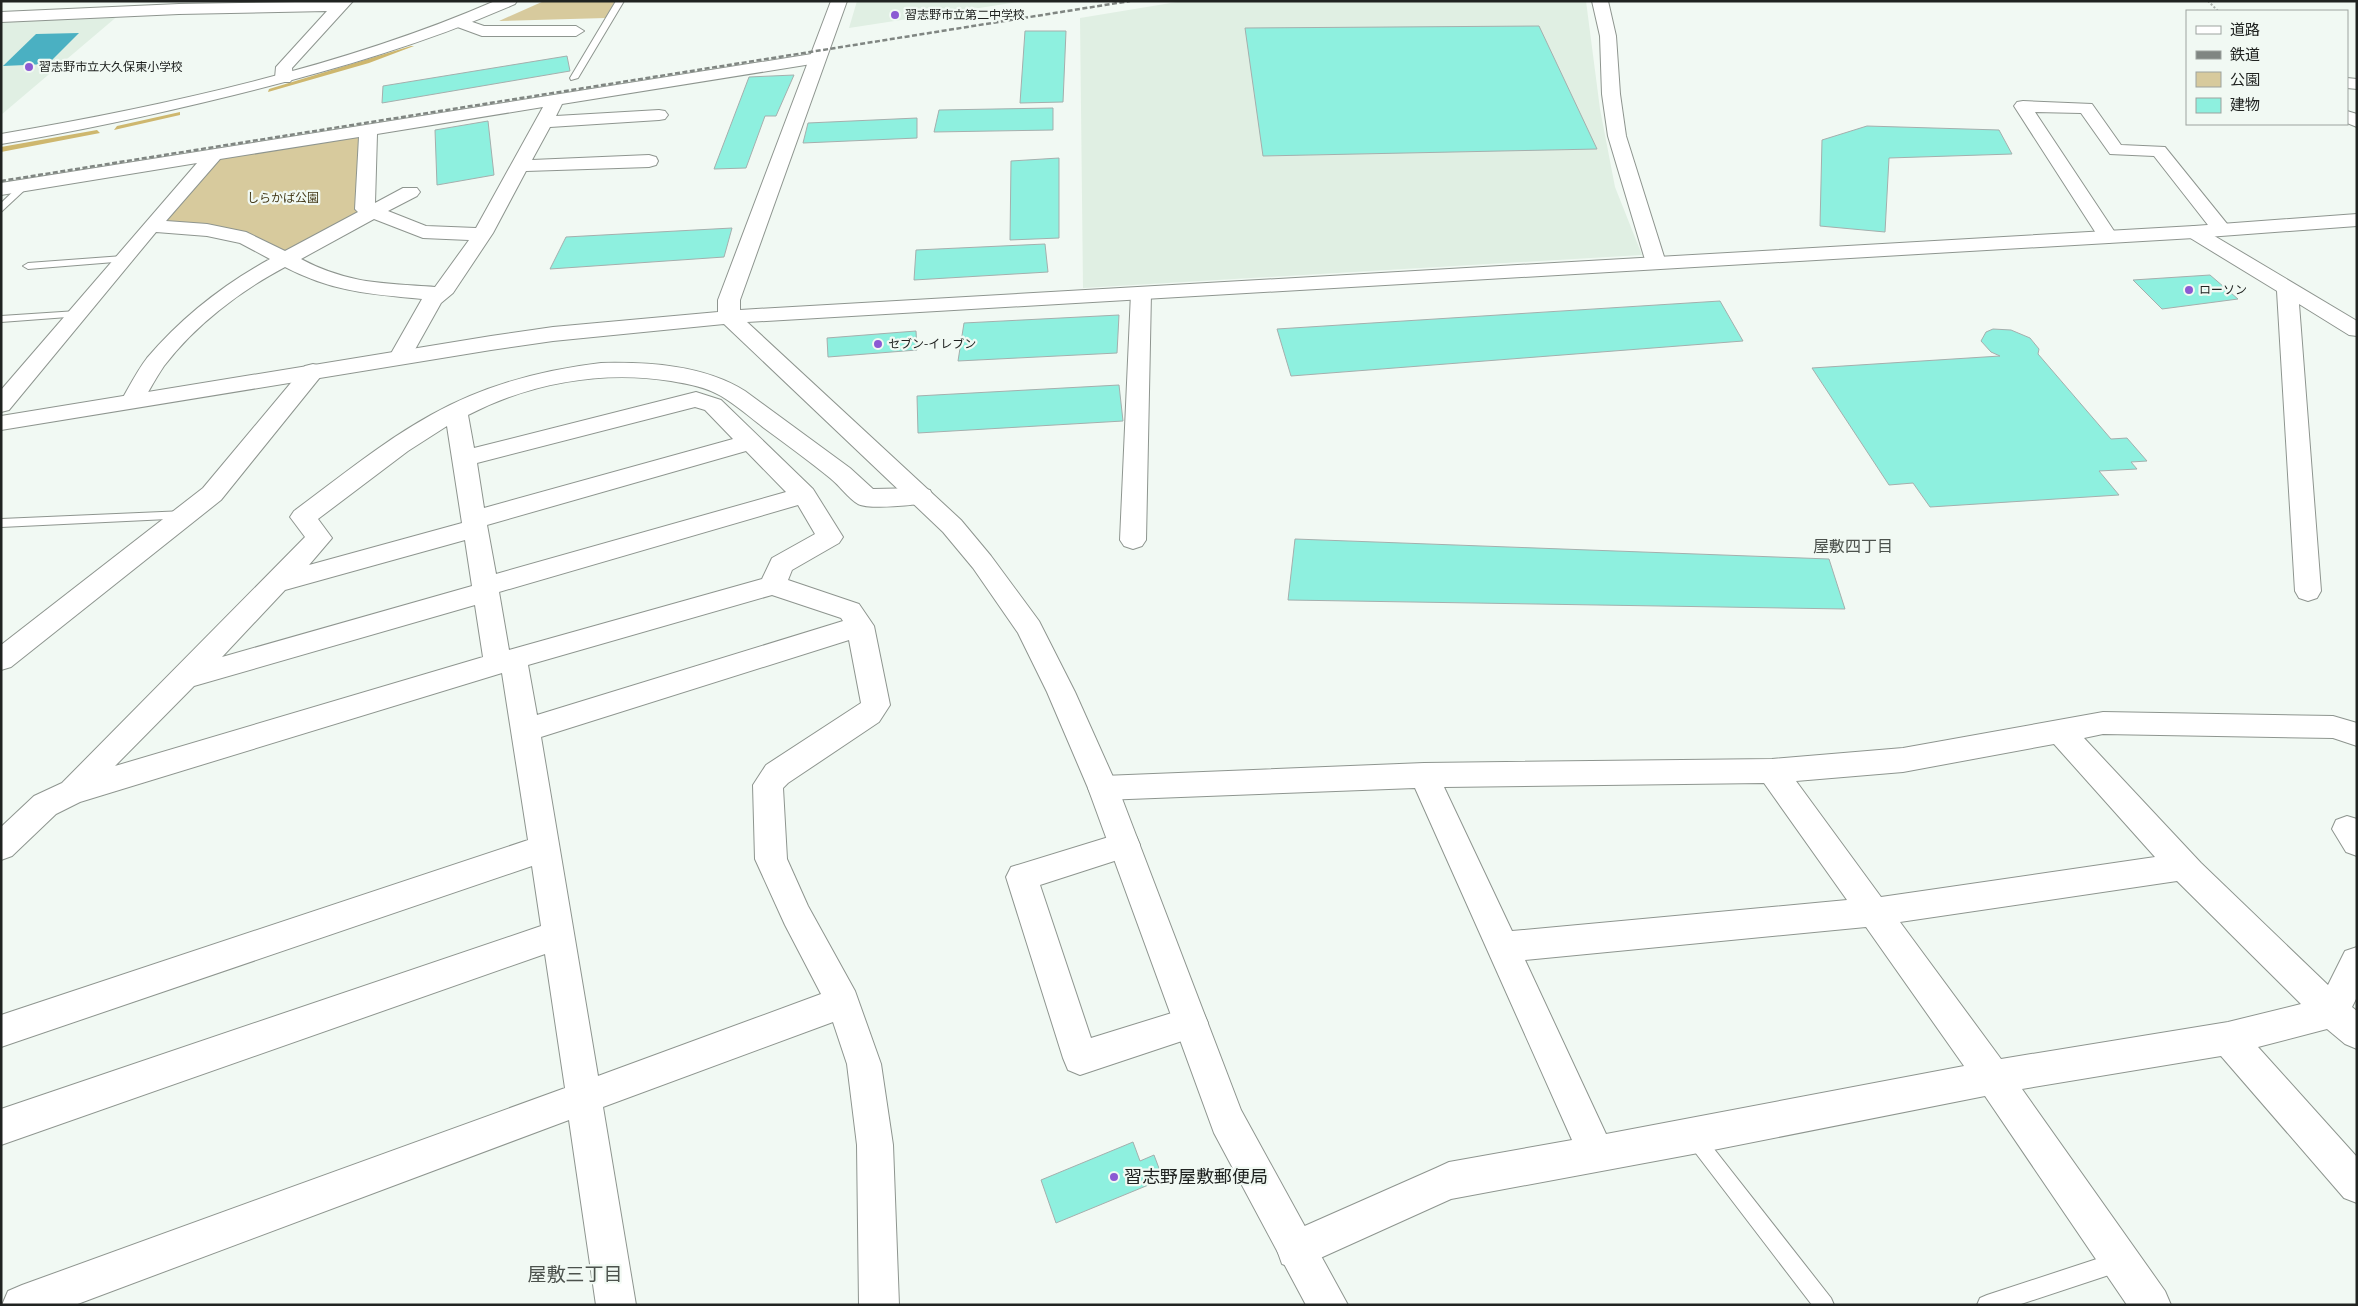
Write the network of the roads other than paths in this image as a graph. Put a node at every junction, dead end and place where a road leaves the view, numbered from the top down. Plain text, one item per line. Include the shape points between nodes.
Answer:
1 (58, 1) edge
2 (620, 1) edge
3 (839, 1) edge
4 (1600, 1) edge
5 (505, 2) edge
6 (343, 4) edge
7 (184, 5) edge
8 (42, 15) junction
9 (1, 17) edge
10 (458, 22) junction
11 (576, 31) dead end
12 (818, 58) junction
13 (284, 78) junction
14 (574, 78) dead end
15 (556, 100) junction
16 (659, 115) dead end
17 (544, 122) junction
18 (368, 130) junction
19 (1, 139) edge
20 (215, 154) junction
21 (649, 161) dead end
22 (520, 166) junction
23 (25, 185) junction
24 (1, 189) edge
25 (410, 192) dead end
26 (1, 209) edge
27 (370, 212) junction
28 (2357, 220) edge
29 (151, 226) junction
30 (2222, 230) junction
31 (2194, 232) junction
32 (482, 234) junction
33 (2108, 236) junction
34 (123, 259) junction
35 (285, 259) junction
36 (1656, 263) junction
37 (28, 266) dead end
38 (2287, 289) junction
39 (1141, 293) junction
40 (438, 294) junction
41 (78, 314) junction
42 (728, 317) junction
43 (1, 319) edge
44 (2357, 330) edge
45 (400, 357) junction
46 (313, 370) junction
47 (132, 401) junction
48 (1, 405) edge
49 (456, 412) junction
50 (1, 423) edge
51 (750, 442) junction
52 (463, 459) junction
53 (804, 495) junction
54 (921, 496) junction
55 (185, 515) junction
56 (1, 523) edge
57 (474, 524) junction
58 (1133, 540) dead end
59 (276, 583) junction
60 (773, 585) junction
61 (485, 590) junction
62 (2308, 591) dead end
63 (860, 626) junction
64 (12, 641) edge
65 (1, 660) edge
66 (505, 662) junction
67 (185, 678) junction
68 (526, 730) junction
69 (2059, 730) junction
70 (2357, 735) edge
71 (1772, 771) junction
72 (1424, 776) junction
73 (1103, 788) junction
74 (71, 792) junction
75 (1124, 845) junction
76 (1, 847) edge
77 (545, 848) junction
78 (2184, 866) junction
79 (1874, 912) junction
80 (558, 935) junction
81 (1502, 946) junction
82 (2357, 962) edge
83 (843, 1002) junction
84 (2344, 1022) edge
85 (1191, 1023) junction
86 (1, 1031) edge
87 (2228, 1038) junction
88 (1993, 1077) junction
89 (583, 1098) junction
90 (1, 1127) edge
91 (1693, 1136) junction
92 (1596, 1153) junction
93 (2357, 1185) edge
94 (1296, 1250) junction
95 (2121, 1261) junction
96 (614, 1304) edge
97 (22, 1305) edge
98 (879, 1305) edge
99 (1328, 1305) edge
100 (1824, 1305) edge
101 (1987, 1305) edge
102 (2151, 1305) edge

1 - 8 street
2 - 14 lane
3 - 12 street
4 - 36 street via 1608,36 1617,136
5 - 10 street
6 - 7 street
6 - 13 street via 284,68
7 - 8 street
8 - 9 street
10 - 11 street via 482,31
10 - 13 street via 362,56
12 - 15 street
12 - 42 street via 729,300
13 - 19 street via 147,111
15 - 17 street
15 - 18 street
16 - 17 street
17 - 22 street
18 - 20 street
18 - 27 street via 365,209
20 - 23 street
20 - 29 street
21 - 22 street
22 - 32 street
23 - 24 street
23 - 26 lane
25 - 27 street
27 - 32 street via 424,232
27 - 35 street
28 - 30 street
29 - 34 street
29 - 35 street via 207,230 246,238
30 - 31 street
30 - 33 street via 2159,151 2116,150 2086,108 2023,106
31 - 33 street
31 - 38 street
32 - 40 street via 446,288
33 - 36 street
34 - 37 lane
34 - 41 street
35 - 40 street via 318,276 356,287
35 - 47 street via 222,299 186,327 154,364
36 - 39 street
38 - 44 street
38 - 62 street
39 - 42 street
39 - 58 street
40 - 45 street
41 - 43 lane
41 - 48 street
42 - 45 street via 553,334
42 - 54 street
45 - 46 street
46 - 47 street
46 - 55 street via 212,494
47 - 50 street
49 - 52 street
49 - 54 street via 539,381 577,373 614,368 690,377 724,387 841,474 867,498
49 - 59 street via 415,435 303,516 319,538
51 - 52 street via 714,405 696,399
51 - 53 street
51 - 57 street
52 - 57 street
53 - 60 street via 830,537 781,564
53 - 61 street
54 - 73 street via 982,562 1029,628
55 - 56 lane
55 - 64 street
57 - 59 street
57 - 61 street
59 - 67 street
60 - 63 street via 850,611
60 - 66 street
61 - 66 street
61 - 67 street
63 - 68 street
63 - 83 street via 876,705 869,714 776,774 768,785 771,858 796,915
64 - 65 street
66 - 68 street
66 - 74 street
67 - 74 street
68 - 77 street
69 - 70 street via 2103,723 2333,727
69 - 71 street via 1903,760
69 - 78 street
71 - 72 street
71 - 79 street
72 - 73 street
72 - 81 street
73 - 75 street
74 - 76 street via 45,805
75 - 85 street
75 - 85 street via 1022,877 1080,1058
77 - 80 street
77 - 86 street
78 - 79 street
78 - 84 street
79 - 81 street
79 - 88 street
80 - 89 street
80 - 90 street
81 - 92 street
82 - 84 street
83 - 89 street
83 - 98 street via 864,1064 875,1145
84 - 87 street
85 - 94 street via 1227,1120
87 - 88 street
87 - 93 street
88 - 91 street
88 - 95 street
89 - 96 street
89 - 97 street
91 - 92 street
91 - 100 lane
92 - 94 street via 1449,1181
94 - 99 street
95 - 101 lane
95 - 102 street

